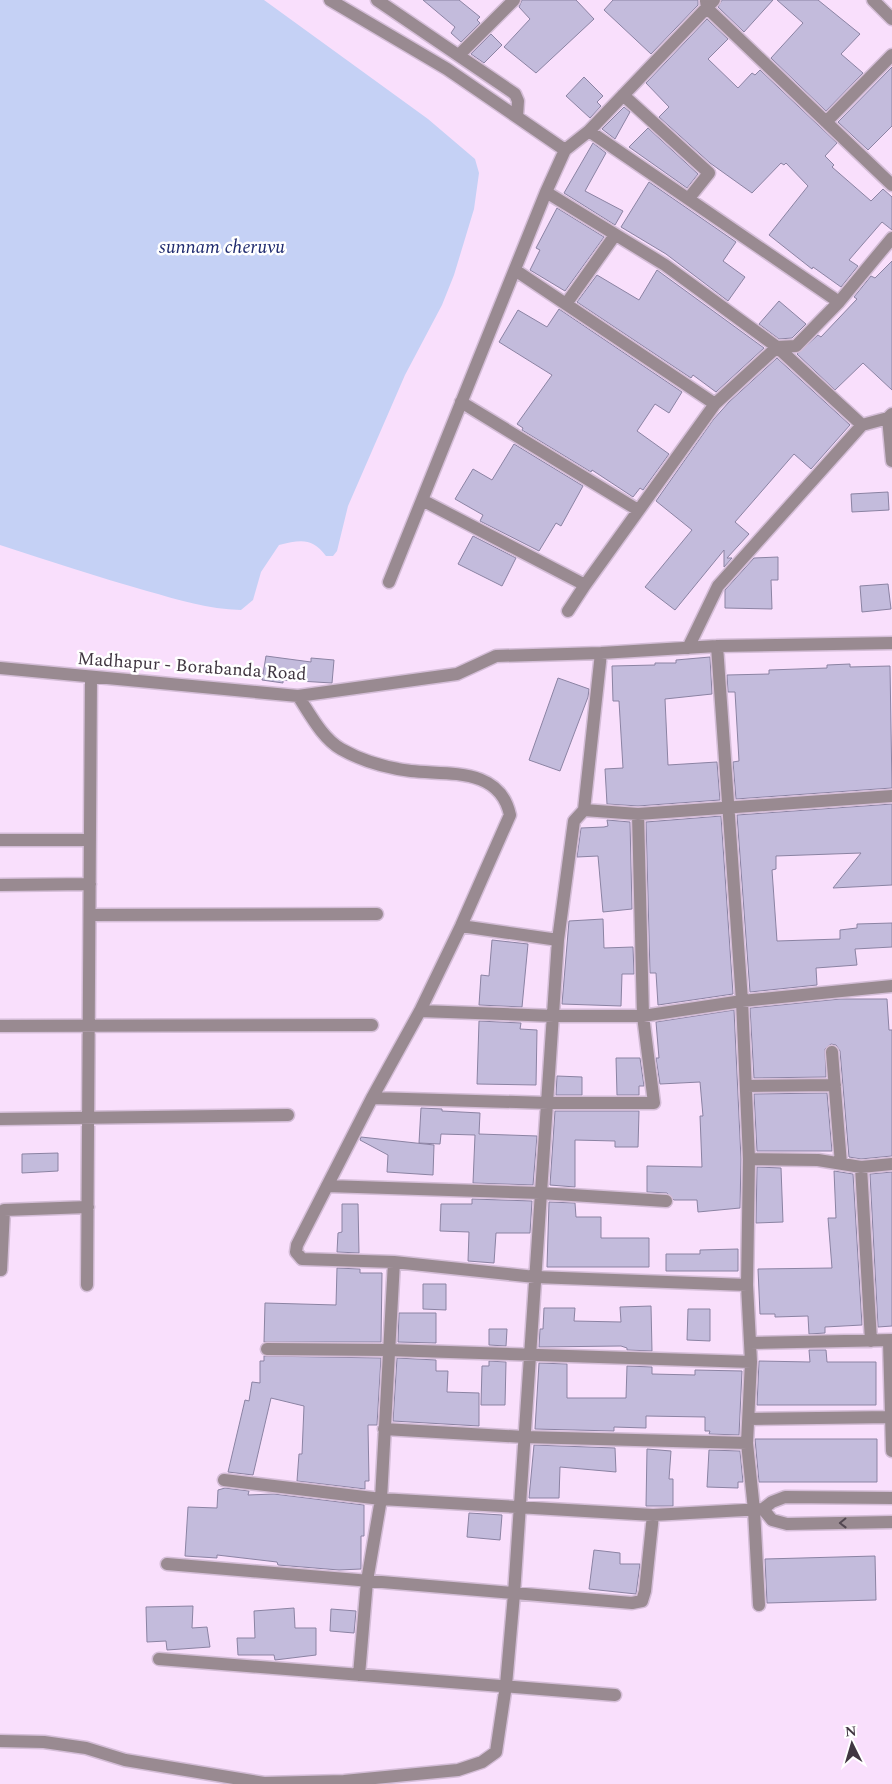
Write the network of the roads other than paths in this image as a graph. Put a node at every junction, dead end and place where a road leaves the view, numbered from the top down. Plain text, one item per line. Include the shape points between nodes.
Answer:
1 (330, 0) edge
2 (378, 0) edge
3 (514, 0) edge
4 (873, 0) edge
5 (709, 3) edge
6 (892, 19) edge
7 (460, 55) junction
8 (892, 55) edge
9 (623, 95) junction
10 (517, 117) junction
11 (826, 122) junction
12 (589, 131) junction
13 (566, 150) junction
14 (892, 185) edge
15 (546, 192) junction
16 (689, 198) junction
17 (615, 234) junction
18 (892, 238) edge
19 (515, 270) junction
20 (840, 302) junction
21 (566, 304) junction
22 (777, 347) junction
23 (461, 402) junction
24 (715, 404) junction
25 (891, 416) edge
26 (862, 424) junction
27 (892, 461) edge
28 (422, 500) junction
29 (638, 510) junction
30 (389, 582) dead end
31 (585, 585) junction
32 (568, 611) dead end
33 (892, 643) edge
34 (717, 646) junction
35 (688, 648) junction
36 (601, 653) junction
37 (0, 668) edge
38 (91, 677) junction
39 (302, 695) junction
40 (892, 796) edge
41 (730, 809) junction
42 (584, 810) junction
43 (638, 814) junction
44 (0, 840) edge
45 (90, 840) junction
46 (90, 884) junction
47 (0, 885) edge
48 (377, 914) dead end
49 (90, 915) junction
50 (461, 926) junction
51 (558, 940) junction
52 (892, 986) edge
53 (742, 1001) junction
54 (420, 1011) junction
55 (554, 1016) junction
56 (643, 1016) junction
57 (372, 1025) dead end
58 (0, 1026) edge
59 (89, 1027) junction
60 (832, 1052) dead end
61 (835, 1084) junction
62 (746, 1086) junction
63 (372, 1098) junction
64 (548, 1103) junction
65 (288, 1116) dead end
66 (88, 1117) junction
67 (0, 1119) edge
68 (749, 1158) junction
69 (841, 1164) junction
70 (892, 1164) edge
71 (861, 1167) junction
72 (327, 1186) junction
73 (540, 1193) junction
74 (666, 1201) dead end
75 (88, 1207) junction
76 (394, 1262) junction
77 (1, 1270) edge
78 (535, 1276) junction
79 (87, 1285) dead end
80 (747, 1285) junction
81 (891, 1340) edge
82 (871, 1341) junction
83 (750, 1343) junction
84 (267, 1350) dead end
85 (388, 1350) junction
86 (530, 1355) junction
87 (751, 1362) junction
88 (891, 1417) edge
89 (749, 1419) junction
90 (384, 1429) junction
91 (524, 1437) junction
92 (747, 1443) junction
93 (892, 1451) edge
94 (224, 1480) dead end
95 (892, 1498) edge
96 (380, 1499) junction
97 (520, 1507) junction
98 (759, 1510) junction
99 (653, 1515) junction
100 (892, 1522) edge
101 (166, 1564) dead end
102 (367, 1581) junction
103 (514, 1594) junction
104 (759, 1606) dead end
105 (160, 1659) dead end
106 (359, 1676) junction
107 (506, 1685) junction
108 (615, 1695) dead end
109 (0, 1741) edge

1 - 10 street via 447,69
2 - 7 street
3 - 7 street
4 - 6 street
5 - 9 street
5 - 11 street
7 - 10 street via 515,94
8 - 11 street
9 - 12 street
9 - 16 street via 709,173
10 - 13 street
11 - 14 street
12 - 13 street
12 - 16 street
13 - 15 street
15 - 17 street
15 - 19 street
16 - 20 street
17 - 21 street
17 - 22 street via 665,265
18 - 20 street
19 - 21 street
19 - 23 street
20 - 22 street via 796,346
21 - 24 street
22 - 24 street
22 - 26 street
23 - 28 street
23 - 29 street
24 - 29 street
25 - 26 street
25 - 27 street
26 - 35 street via 718,586
28 - 30 street
28 - 31 street
29 - 31 street
31 - 32 street
33 - 34 street, Madhapur - Borabanda Road
34 - 35 street, Madhapur - Borabanda Road
34 - 41 street
35 - 36 street, Madhapur - Borabanda Road
36 - 39 street, Madhapur - Borabanda Road via 496,656 457,674
36 - 42 street
37 - 38 street, Madhapur - Borabanda Road
38 - 39 street, Madhapur - Borabanda Road
38 - 45 street
39 - 50 street via 330,741 341,749 392,768 473,776 501,793 510,815
40 - 41 street
41 - 43 street
41 - 53 street
42 - 43 street
42 - 51 street via 574,821
43 - 56 street
44 - 45 street
45 - 46 street
46 - 47 street
46 - 49 street
48 - 49 street
49 - 59 street
50 - 51 street
50 - 54 street
51 - 55 street
52 - 53 street
53 - 56 street
53 - 62 street
54 - 55 street
54 - 63 street
55 - 56 street
55 - 64 street
56 - 64 street via 654,1103
57 - 59 street
58 - 59 street
59 - 66 street
60 - 61 street
61 - 62 street
61 - 69 street
62 - 68 street
63 - 64 street
63 - 72 street
64 - 73 street
65 - 66 street
66 - 67 street
66 - 75 street
68 - 69 street
68 - 80 street
69 - 71 street
70 - 71 street
71 - 82 street
72 - 73 street
72 - 76 street via 297,1245 296,1252 302,1259
73 - 74 street
73 - 78 street
75 - 77 street via 4,1210
75 - 79 street
76 - 78 street
76 - 85 street
78 - 80 street
78 - 86 street
80 - 83 street
81 - 82 street
81 - 88 street
82 - 83 street
83 - 87 street
84 - 85 street
85 - 86 street
85 - 90 street
86 - 87 street
86 - 91 street
87 - 89 street
88 - 89 street
88 - 93 street
89 - 92 street
90 - 91 street
90 - 96 street
91 - 92 street
91 - 97 street
92 - 98 street
94 - 96 street
95 - 98 street via 785,1497
96 - 97 street
96 - 102 street
97 - 99 street
97 - 103 street
98 - 99 street
100 -> 98 street via 787,1524 772,1520
98 - 104 street
99 - 103 street via 642,1600 632,1603
101 - 102 street
102 - 103 street
102 - 106 street
103 - 107 street
105 - 106 street
106 - 107 street
107 - 108 street
107 - 109 street via 496,1752 482,1762 458,1770 420,1775 264,1783 125,1760 86,1748 44,1742

